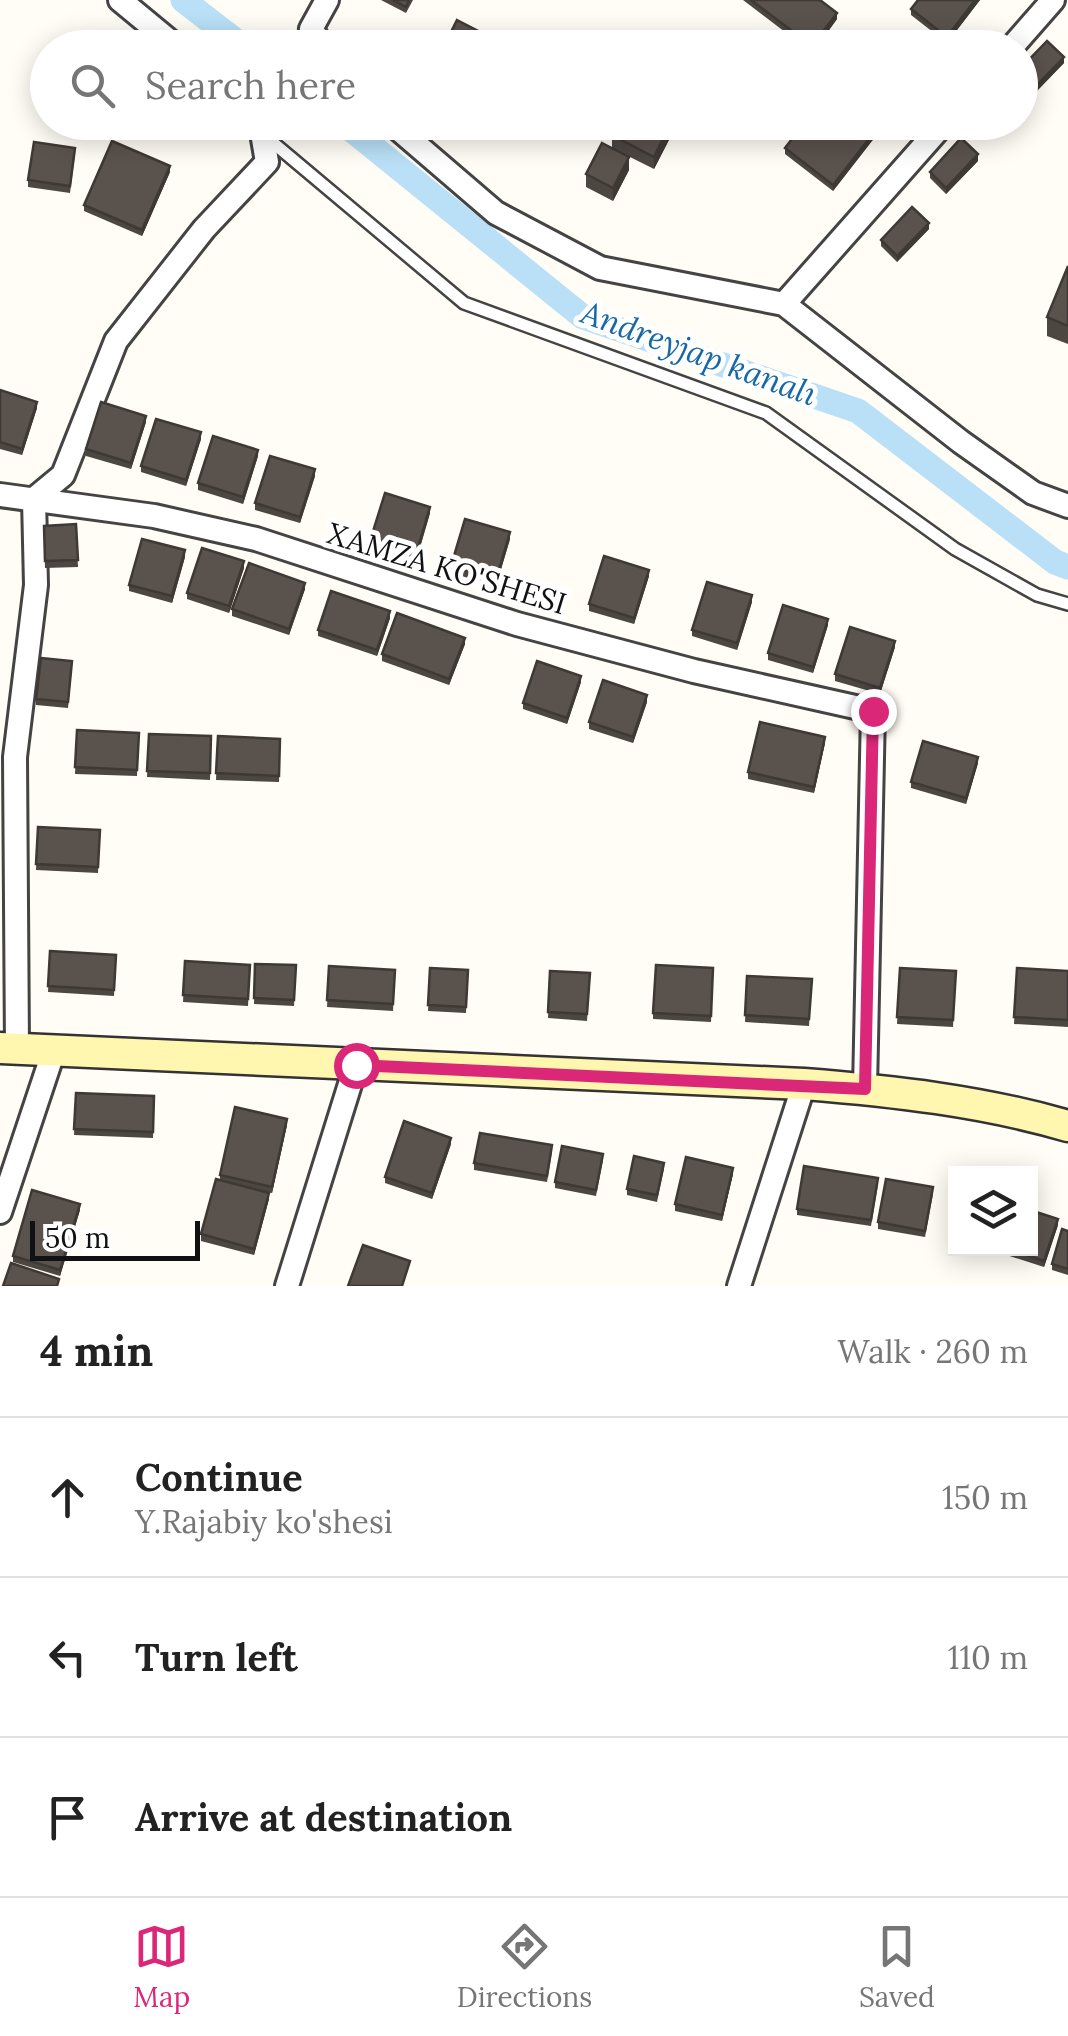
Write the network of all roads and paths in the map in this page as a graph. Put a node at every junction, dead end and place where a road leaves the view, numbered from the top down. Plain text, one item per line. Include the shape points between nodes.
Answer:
1 (120, 0) edge
2 (327, 0) edge
3 (1053, 0) edge
4 (156, 30) edge
5 (320, 30) edge
6 (1027, 30) edge
7 (260, 140) edge
8 (271, 140) edge
9 (411, 140) edge
10 (928, 140) edge
11 (784, 304) junction
12 (0, 496) edge
13 (34, 499) junction
14 (1068, 506) edge
15 (1068, 604) edge
16 (9, 1048) edge
17 (54, 1050) junction
18 (356, 1065) junction
19 (804, 1084) junction
20 (865, 1089) junction
21 (1068, 1126) edge
22 (0, 1212) edge
23 (287, 1286) edge
24 (739, 1286) edge

1 - 4 street
2 - 5 street
3 - 6 street
7 - 13 street via 266,162 116,341 64,475
8 - 15 lane via 464,303 766,413 955,549 1036,595
9 - 11 street via 496,213 600,268
10 - 11 street
11 - 14 street via 960,442 1032,493
12 - 13 street, XAMZA KO'SHESI
13 - 16 street via 36,585 15,757
13 - 20 street, XAMZA KO'SHESI via 256,539 517,624 873,711
16 - 17 street
17 - 18 street
17 - 22 street
18 - 19 street
18 - 23 street
19 - 20 street
19 - 24 street
20 - 21 street via 1013,1110

